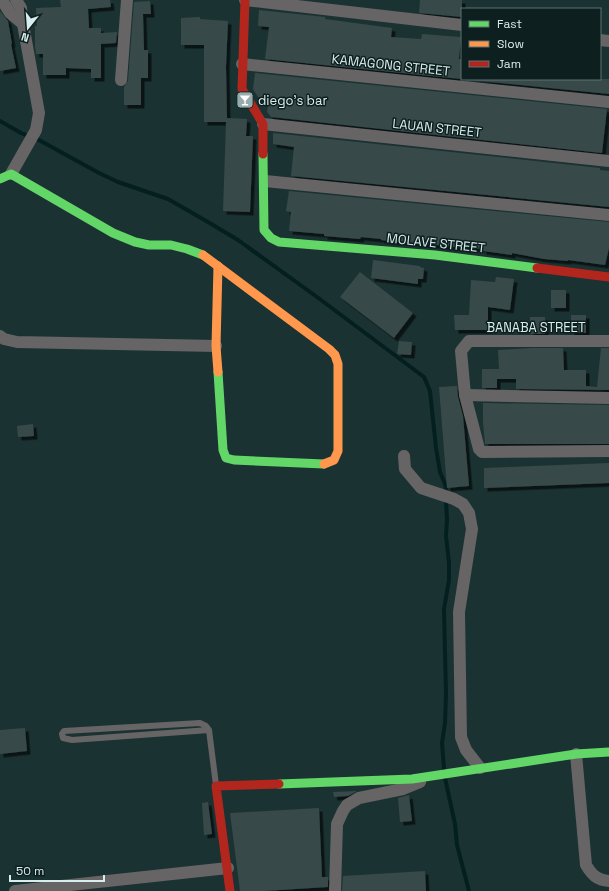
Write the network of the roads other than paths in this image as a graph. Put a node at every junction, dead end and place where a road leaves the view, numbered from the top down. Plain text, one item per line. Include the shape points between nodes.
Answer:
1 (2, 0) edge
2 (16, 0) edge
3 (127, 0) edge
4 (245, 0) edge
5 (23, 24) junction
6 (461, 25) edge
7 (242, 64) junction
8 (121, 80) dead end
9 (609, 102) edge
10 (263, 124) junction
11 (609, 161) edge
12 (6, 176) edge
13 (265, 181) junction
14 (609, 215) edge
15 (218, 266) junction
16 (609, 277) edge
17 (0, 336) edge
18 (609, 341) edge
19 (216, 346) junction
20 (465, 395) junction
21 (609, 398) edge
22 (609, 451) edge
23 (404, 456) dead end
24 (128, 727) junction
25 (209, 730) junction
26 (130, 736) junction
27 (609, 752) edge
28 (576, 754) junction
29 (480, 768) junction
30 (457, 772) junction
31 (216, 786) junction
32 (228, 868) junction
33 (609, 881) edge
34 (15, 891) edge
35 (230, 891) edge
36 (335, 891) edge

1 - 5 street via 10,13
2 - 5 street via 21,8
3 - 8 street
4 - 6 street
4 - 7 street
5 - 12 street via 39,114 35,132
7 - 9 street, KAMAGONG STREET
7 - 10 street via 242,89
10 - 11 street, LAUAN STREET
10 - 13 street
12 - 15 street via 113,233 135,242 187,249 203,255
13 - 14 street
13 - 16 street, MOLAVE STREET via 264,230 279,242 435,254
15 - 19 street
15 - 19 street via 335,355 338,364 337,458 324,464 226,458 222,450
17 - 19 street via 18,342
18 - 20 street, BANABA STREET via 469,341 462,351
20 - 21 street
20 - 22 street via 479,449 482,452
23 - 29 street via 405,469 421,488 464,504 469,514 472,529 459,612 461,737 466,750
24 - 25 lane via 200,723
24 - 26 lane
24 - 26 lane via 64,731 62,734 63,738 72,740
25 - 26 lane
25 - 31 lane
27 - 28 street
28 - 29 street
28 - 33 street via 586,865 592,875
29 - 30 street
30 - 31 street via 412,779
30 - 36 street via 403,789 359,798 348,805 337,824
31 - 32 street
32 - 34 street
32 - 35 street

